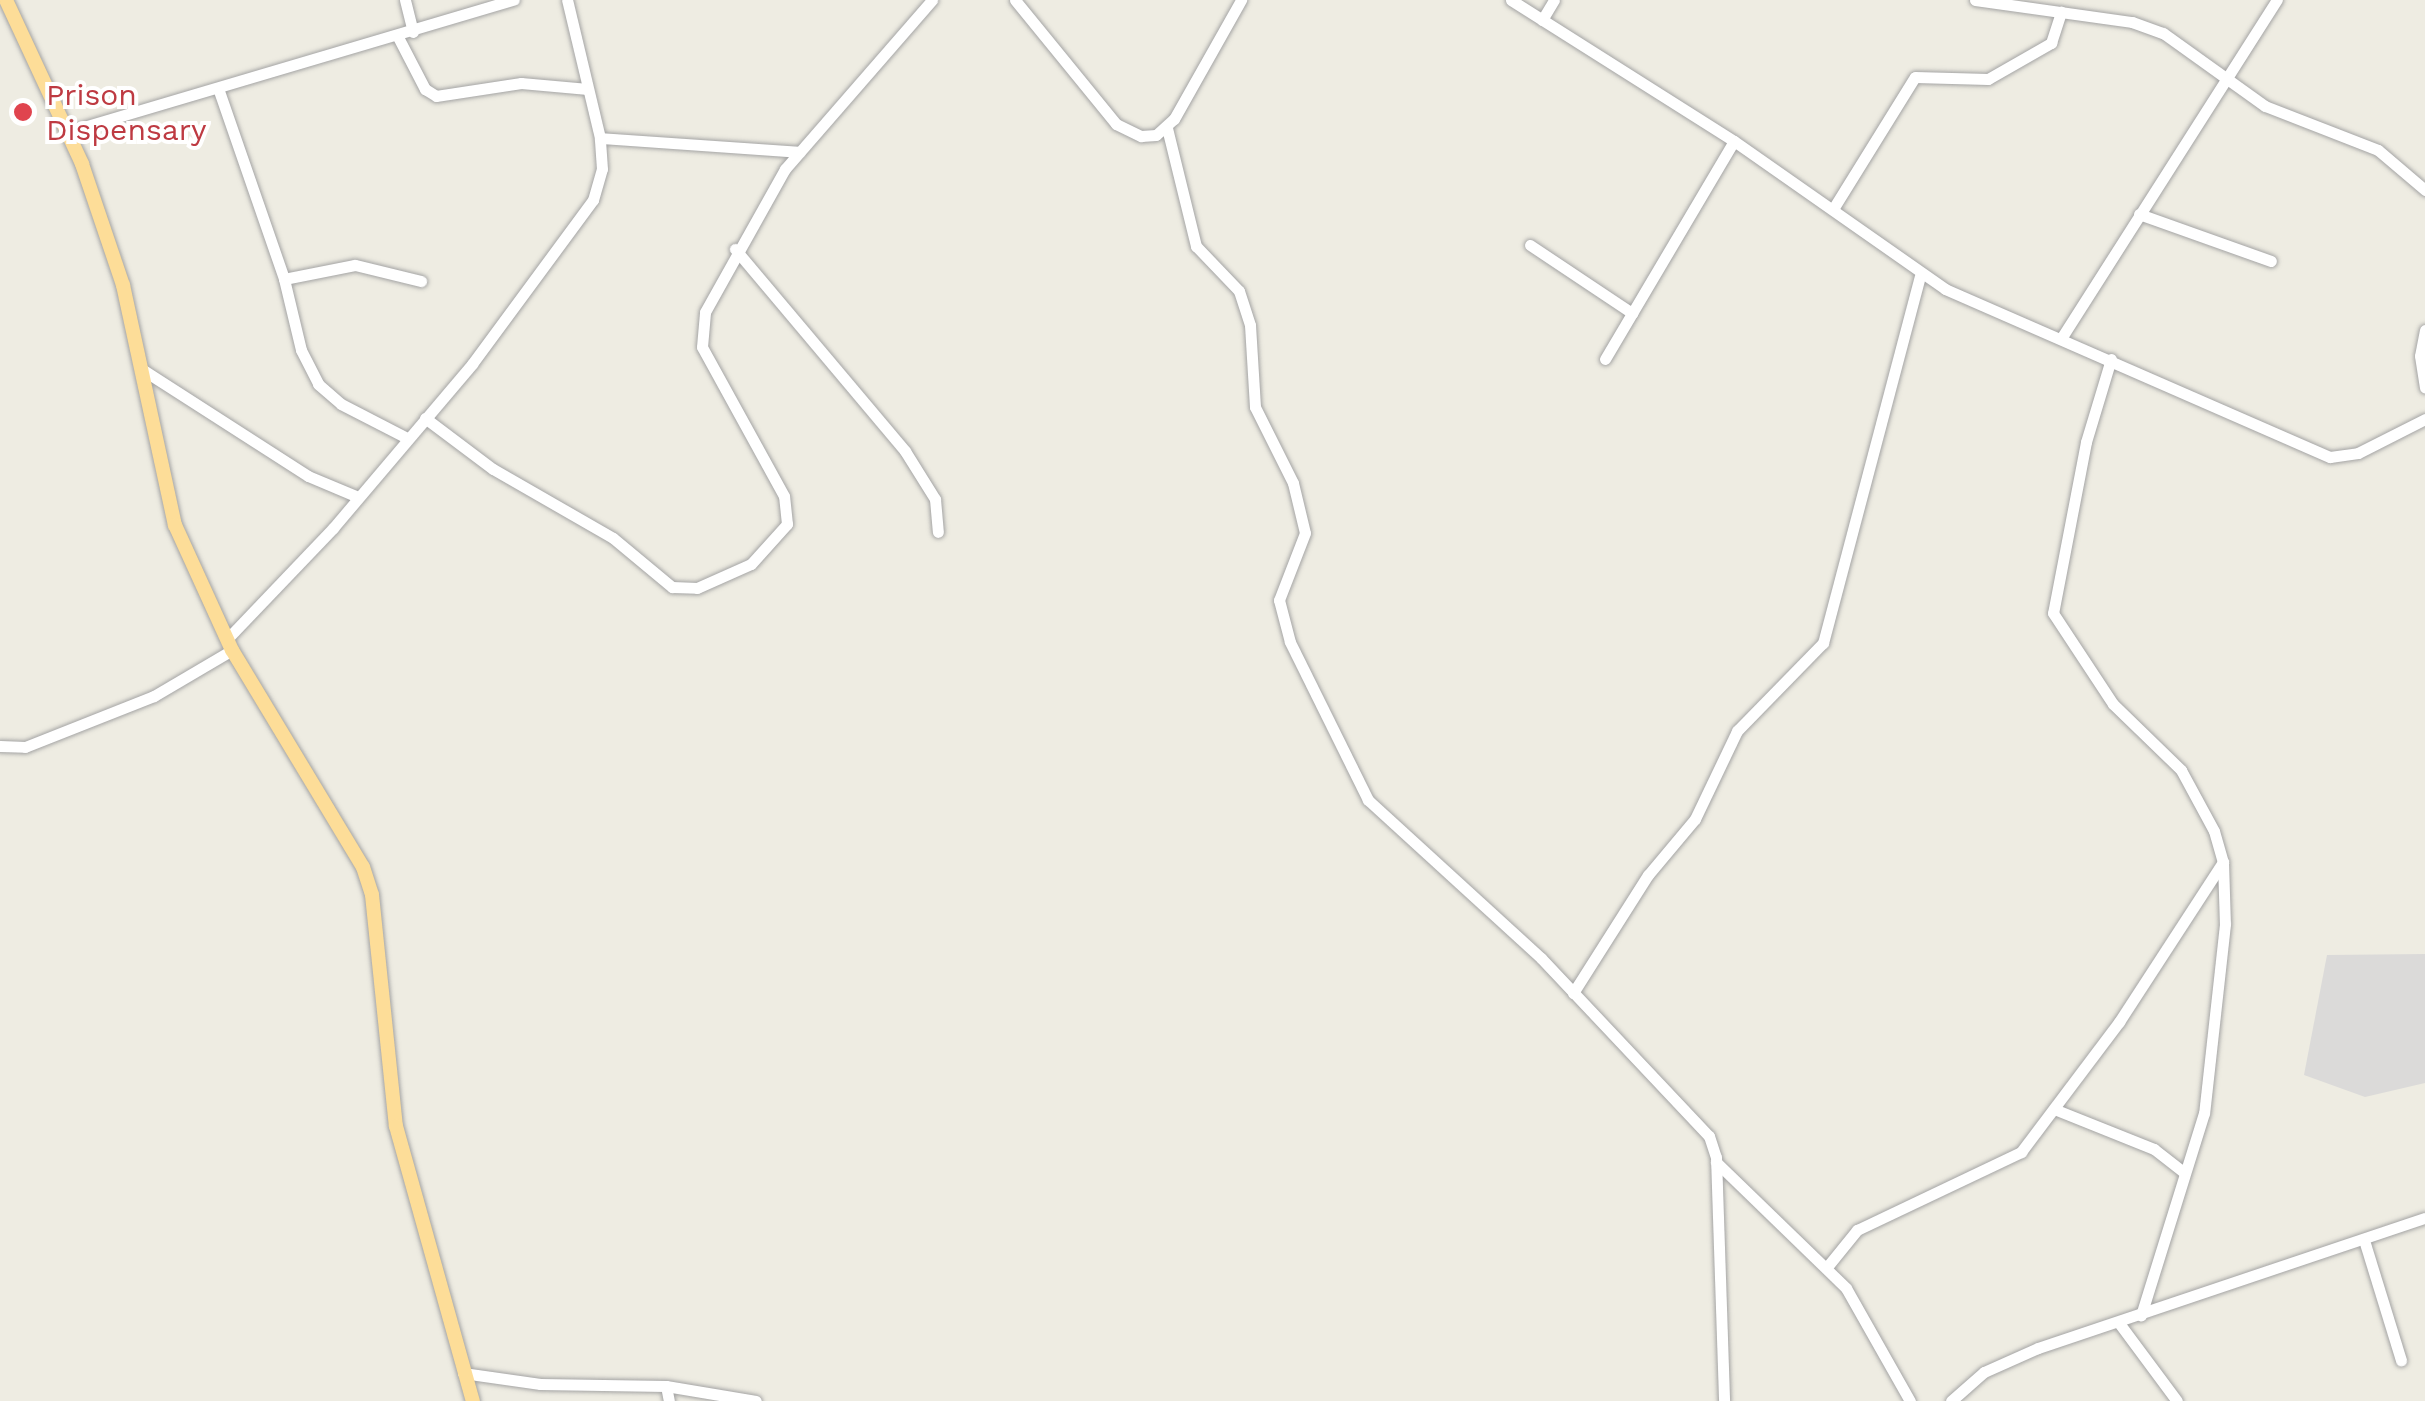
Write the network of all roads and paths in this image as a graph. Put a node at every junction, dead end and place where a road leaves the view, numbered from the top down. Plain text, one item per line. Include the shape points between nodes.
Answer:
1 (6, 0) edge
2 (405, 0) edge
3 (514, 0) edge
4 (566, 0) edge
5 (932, 0) edge
6 (1014, 0) edge
7 (1241, 0) edge
8 (1511, 0) edge
9 (1554, 0) edge
10 (1975, 0) edge
11 (2276, 0) edge
12 (2061, 12) junction
13 (1542, 20) junction
14 (413, 32) junction
15 (398, 37) junction
16 (2226, 80) junction
17 (218, 88) junction
18 (588, 88) junction
19 (1166, 128) junction
20 (67, 132) junction
21 (600, 138) junction
22 (1734, 141) junction
23 (800, 152) junction
24 (2425, 190) edge
25 (1832, 209) junction
26 (2139, 214) junction
27 (1530, 245) dead end
28 (735, 249) junction
29 (2271, 261) dead end
30 (1920, 277) junction
31 (284, 279) junction
32 (422, 281) dead end
33 (1632, 313) junction
34 (2425, 330) edge
35 (2062, 337) junction
36 (1605, 359) dead end
37 (2111, 359) junction
38 (140, 368) junction
39 (2425, 388) edge
40 (425, 418) junction
41 (2425, 419) edge
42 (408, 438) junction
43 (358, 497) junction
44 (938, 532) dead end
45 (230, 644) junction
46 (0, 746) edge
47 (2223, 862) junction
48 (1573, 994) junction
49 (2054, 1109) junction
50 (1716, 1162) junction
51 (2185, 1172) junction
52 (2425, 1218) edge
53 (2364, 1240) junction
54 (1827, 1267) junction
55 (2141, 1315) junction
56 (2119, 1324) junction
57 (2401, 1360) dead end
58 (463, 1374) junction
59 (666, 1386) junction
60 (473, 1401) edge
61 (668, 1401) edge
62 (756, 1401) edge
63 (1724, 1401) edge
64 (1910, 1401) edge
65 (1952, 1401) edge
66 (2177, 1401) edge

1 - 20 main road
2 - 14 street
3 - 14 street
4 - 18 street
5 - 23 street
6 - 19 street via 1116,124 1141,136
7 - 19 street
8 - 13 street
9 - 13 street
10 - 12 street
11 - 16 street
12 - 16 street via 2163,33
12 - 25 street via 2051,43 1988,79 1914,77
13 - 22 street
14 - 15 street
15 - 17 street
15 - 18 street via 425,89 436,96 521,84
16 - 24 street via 2266,106 2378,150
16 - 26 street
17 - 20 street
17 - 31 street
18 - 21 street
19 - 48 street via 1196,246 1240,292 1250,325 1256,407 1293,483 1305,532 1279,600 1290,642 1368,800
20 - 38 main road via 123,285
21 - 23 street
21 - 40 street via 602,169 593,200
22 - 25 street
22 - 33 street
23 - 28 street
25 - 30 street
26 - 29 street
26 - 35 street
27 - 33 street
28 - 40 street via 705,312 702,346 784,496 787,524 750,564 726,578 672,587 613,538 493,469
28 - 44 street via 905,451 935,499
30 - 35 street
30 - 48 street via 1823,643 1737,730 1695,819 1648,875
31 - 32 street via 354,266
31 - 42 street via 293,326 318,384 341,404
33 - 36 street
34 - 39 street
35 - 37 street
37 - 41 street via 2330,457 2358,453
37 - 47 street via 2086,442 2053,613 2113,704 2181,770
38 - 43 street via 308,476
38 - 45 main road via 175,525
40 - 42 street
42 - 43 street
43 - 45 street
45 - 46 street via 154,696 25,747
45 - 58 main road via 346,834 372,895 396,1126
47 - 49 street
47 - 51 street via 2225,924 2204,1113
48 - 50 street via 1645,1074 1694,1116
49 - 51 street via 2154,1150
49 - 54 street via 2021,1152 1857,1230
50 - 54 street
50 - 63 street
51 - 55 street
52 - 53 street
53 - 55 street
53 - 57 street
54 - 64 street via 1870,1322
55 - 56 street
56 - 65 street via 1984,1372
56 - 66 street
58 - 59 street via 540,1384
58 - 60 main road
59 - 61 street
59 - 62 street

